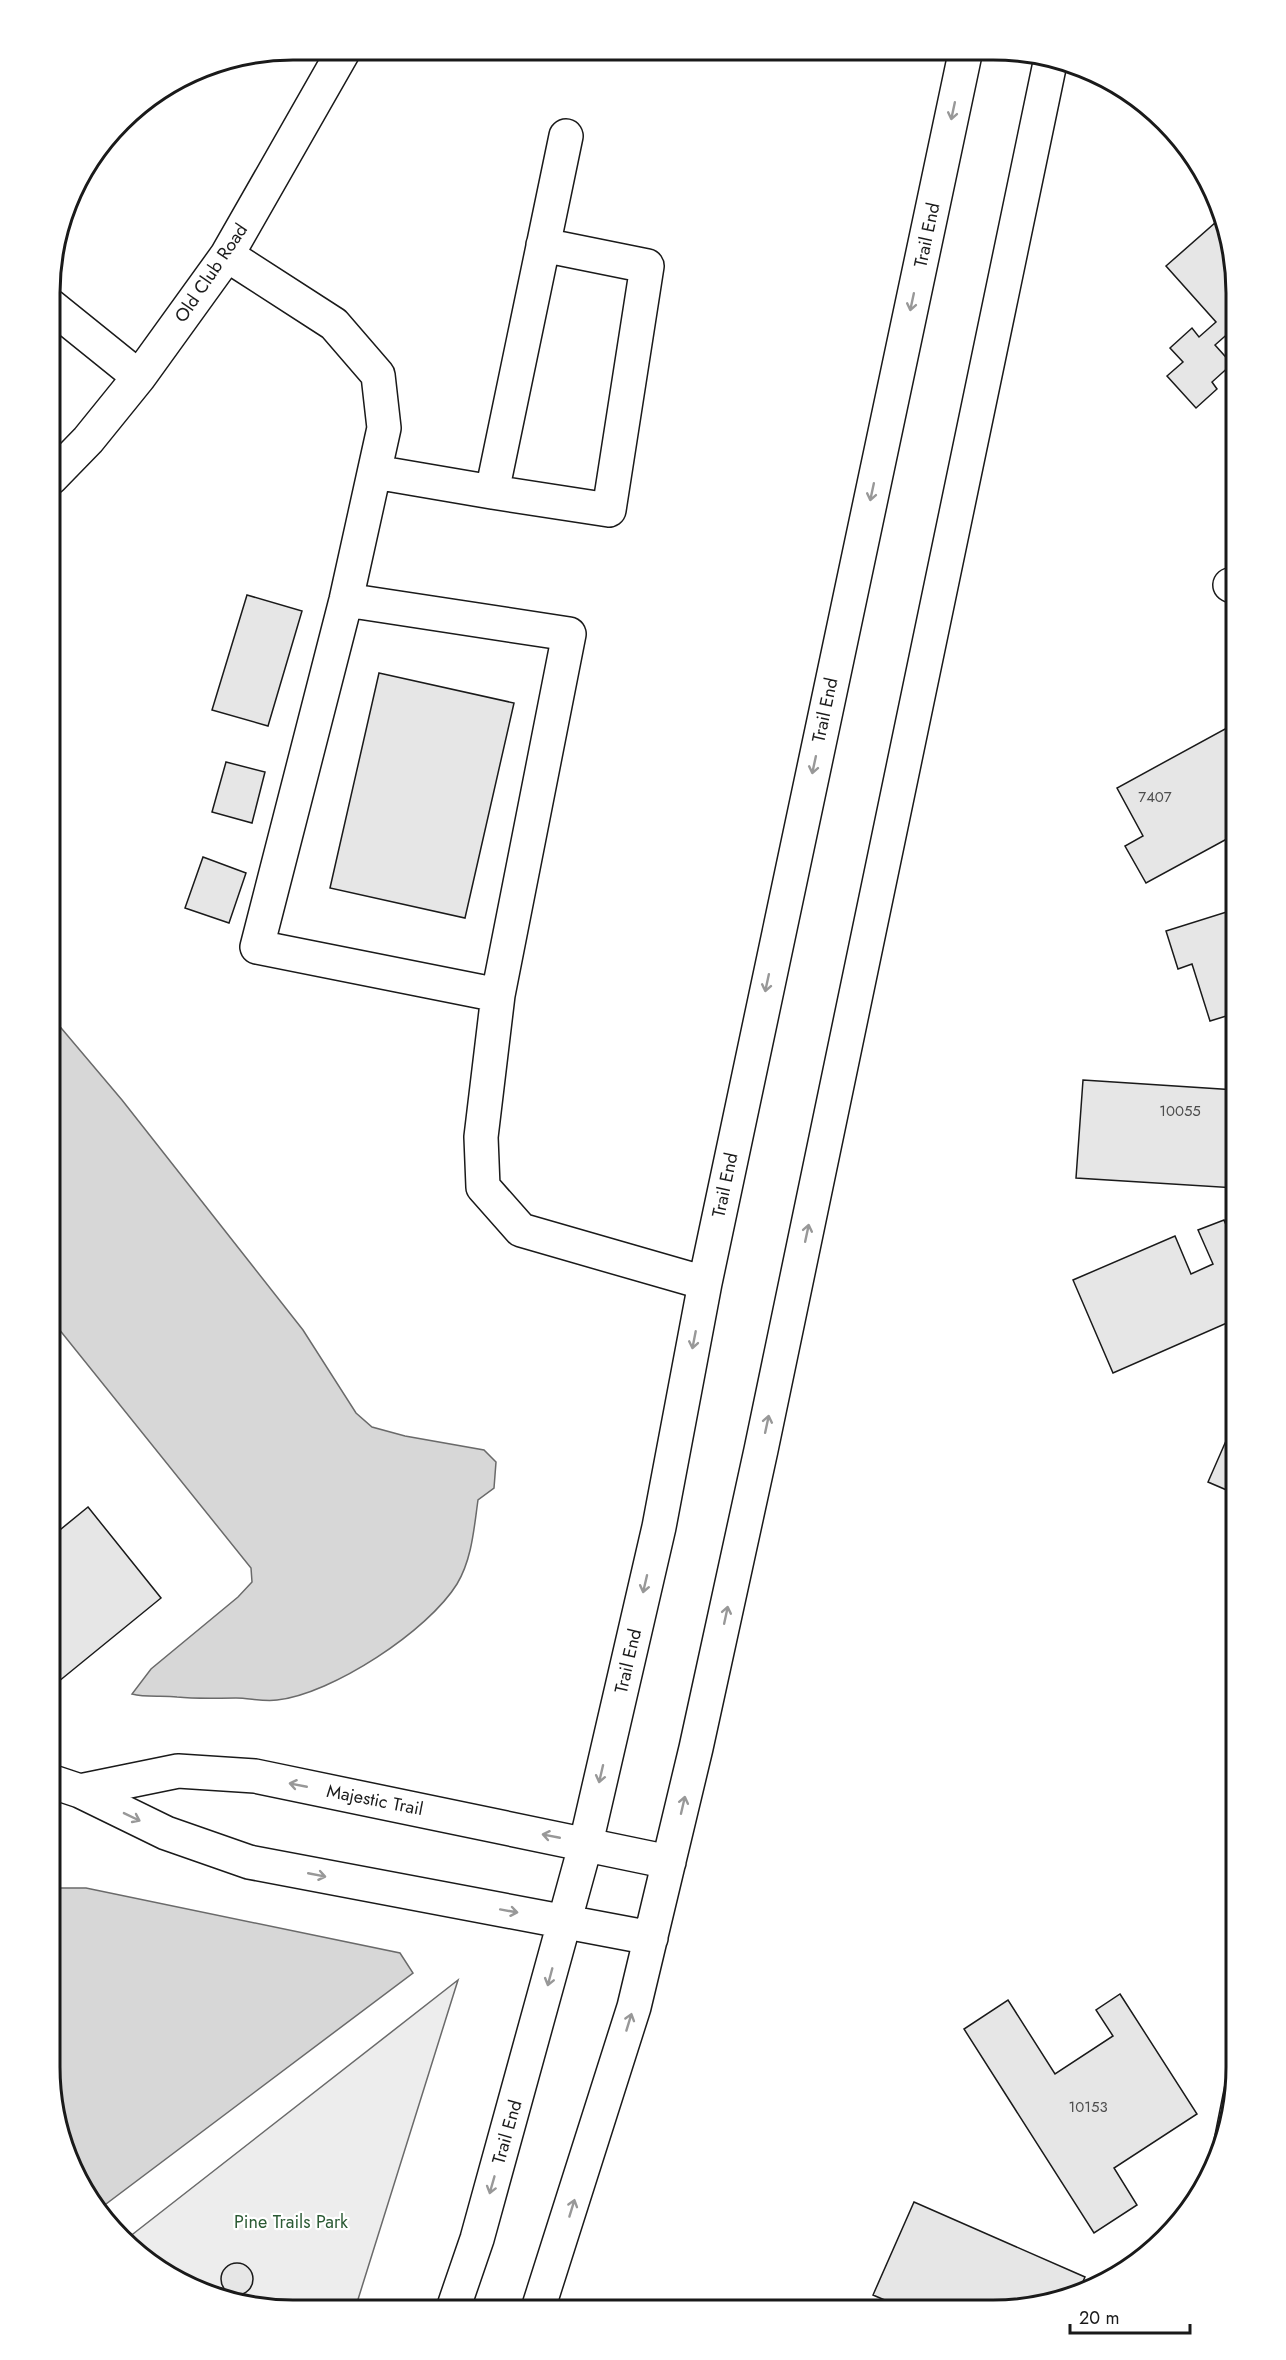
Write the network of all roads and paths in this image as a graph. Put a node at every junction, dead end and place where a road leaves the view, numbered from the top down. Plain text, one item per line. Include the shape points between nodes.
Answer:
1 (338, 60) edge
2 (964, 60) edge
3 (1049, 67) edge
4 (566, 136) dead end
5 (543, 244) junction
6 (227, 255) junction
7 (60, 313) edge
8 (139, 377) junction
9 (60, 469) edge
10 (375, 472) junction
11 (492, 492) junction
12 (346, 600) junction
13 (498, 995) junction
14 (705, 1282) junction
15 (65, 1786) edge
16 (586, 1843) junction
17 (669, 1862) junction
18 (565, 1921) junction
19 (651, 1938) junction
20 (456, 2300) edge
21 (541, 2300) edge

1 - 6 street, Old Club Road
2 -> 14 street, Trail End
17 -> 3 street via 762,1450
4 - 5 street
5 - 11 street
5 - 11 street via 647,266 609,510
6 - 8 street, Old Club Road
6 - 10 street via 334,324 378,375 384,428
7 - 8 street
8 - 9 street, Old Club Road
10 - 11 street
10 - 12 street
12 - 13 street via 569,634
12 - 13 street via 257,947
13 - 14 street via 481,1137 483,1187 521,1230
14 -> 16 street, Trail End via 658,1527
16 -> 15 street, Majestic Trail via 255,1776 178,1770
15 -> 18 street, Majestic Trail via 166,1833 249,1862
16 - 17 street, Majestic Trail
16 - 18 street, Trail End
17 - 19 street
18 - 19 street, Majestic Trail
18 -> 20 street, Trail End via 481,2228
21 -> 19 street via 634,2007

